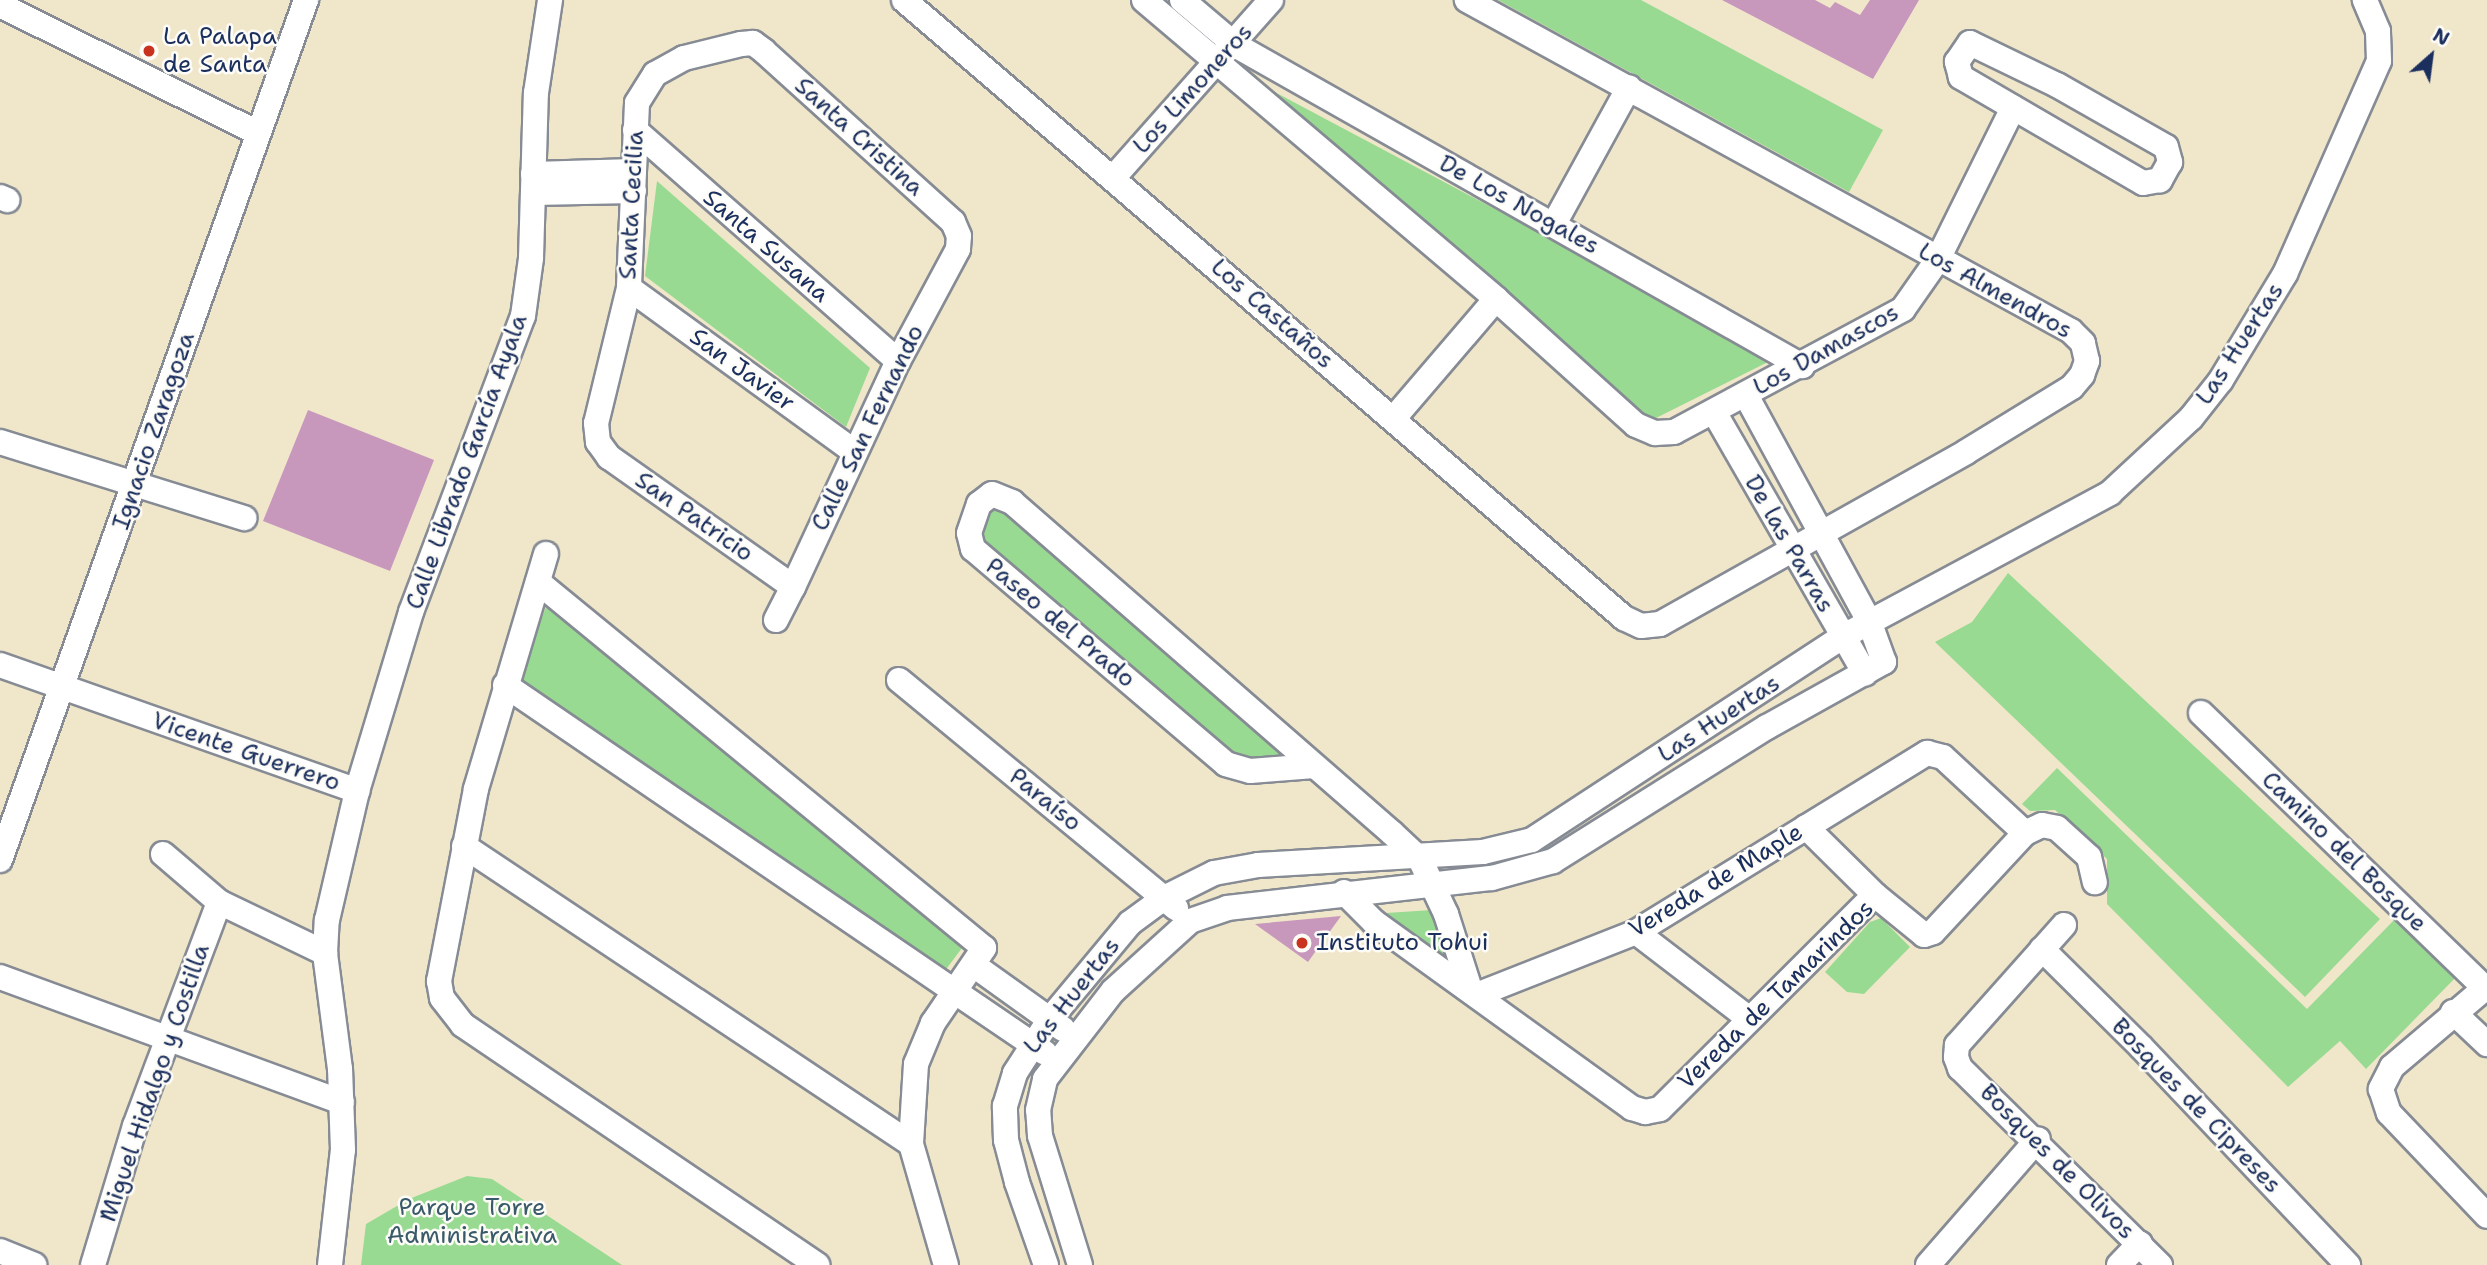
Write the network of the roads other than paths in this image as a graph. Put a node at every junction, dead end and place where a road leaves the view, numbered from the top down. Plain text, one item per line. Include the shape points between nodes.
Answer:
1 (306, 0) edge
2 (550, 0) edge
3 (904, 0) edge
4 (1144, 0) edge
5 (1182, 0) edge
6 (1271, 0) edge
7 (1466, 0) edge
8 (2365, 0) edge
9 (0, 5) edge
10 (752, 43) joint
11 (1226, 54) junction
12 (1629, 87) junction
13 (2013, 107) junction
14 (635, 130) junction
15 (258, 133) junction
16 (1114, 178) junction
17 (634, 181) junction
18 (533, 184) junction
19 (1554, 224) junction
20 (959, 236) joint
21 (1938, 259) junction
22 (629, 288) junction
23 (1496, 299) junction
24 (898, 361) junction
25 (1802, 366) junction
26 (1746, 395) junction
27 (1714, 412) junction
28 (1394, 418) junction
29 (0, 442) edge
30 (598, 442) joint
31 (855, 452) junction
32 (136, 482) junction
33 (244, 518) dead end
34 (1822, 532) junction
35 (1791, 549) junction
36 (546, 554) dead end
37 (538, 582) junction
38 (793, 587) junction
39 (776, 620) dead end
40 (1870, 621) junction
41 (1642, 626) joint
42 (1842, 637) junction
43 (1885, 655) joint
44 (0, 665) edge
45 (1865, 674) junction
46 (899, 680) dead end
47 (505, 685) junction
48 (63, 688) junction
49 (2201, 713) dead end
50 (1314, 766) junction
51 (357, 791) junction
52 (1806, 827) junction
53 (2025, 833) junction
54 (464, 846) junction
55 (163, 854) dead end
56 (1420, 859) junction
57 (0, 860) edge
58 (2095, 882) dead end
59 (1434, 885) junction
60 (1344, 892) junction
61 (1875, 895) junction
62 (1164, 898) junction
63 (219, 902) junction
64 (1190, 920) junction
65 (2064, 925) dead end
66 (1636, 932) junction
67 (2042, 949) junction
68 (325, 953) junction
69 (975, 966) junction
70 (0, 977) edge
71 (2486, 989) edge
72 (1474, 990) junction
73 (954, 995) junction
74 (2453, 1012) junction
75 (1050, 1018) junction
76 (1748, 1018) junction
77 (1073, 1037) junction
78 (168, 1038) junction
79 (2487, 1044) edge
80 (1032, 1045) junction
81 (1057, 1061) junction
82 (342, 1102) junction
83 (2038, 1139) junction
84 (911, 1143) junction
85 (2487, 1216) edge
86 (2140, 1243) junction
87 (0, 1251) edge
88 (34, 1265) edge
89 (93, 1265) edge
90 (330, 1265) edge
91 (817, 1265) edge
92 (946, 1265) edge
93 (1046, 1265) edge
94 (1080, 1265) edge
95 (1928, 1265) edge
96 (2119, 1265) edge
97 (2160, 1265) edge
98 (2348, 1265) edge

1 - 15 street, Ignacio Zaragoza
2 - 18 street, Calle Librado García Ayala via 536,93
3 - 16 street, Los Castaños
4 - 11 street
5 - 11 street
6 - 11 street, Los Limoneros
7 - 12 street, Los Almendros
8 - 40 street, Las Huertas via 2378,31 2379,61 2363,106 2285,274 2242,348 2198,408 2110,492
9 - 15 street
10 - 14 street, Santa Cecilia via 717,47 655,74 637,103
10 - 20 street, Santa Cristina via 954,222
11 - 16 street, Los Limoneros
11 - 19 street, De Los Nogales
11 - 23 street
12 - 19 street
12 - 21 street, Los Almendros
13 - 13 street via 2143,183 2160,180 2170,162 2166,147 2057,85 1977,44 1965,47 1957,62 1961,77
13 - 21 street, Los Damascos
14 - 17 street, Santa Cecilia
14 - 24 street, Santa Susana
15 - 32 street, Ignacio Zaragoza
16 - 28 street, Los Castaños
17 - 18 street
17 - 22 street, Santa Cecilia
18 - 51 street, Calle Librado García Ayala via 531,258 523,316 411,612
19 - 25 street, De Los Nogales
20 - 24 street, Calle San Fernando via 958,249
21 - 25 street, Los Damascos via 1919,293 1903,309
21 - 34 street, Los Almendros via 2071,331 2083,342 2087,361 2082,375 2072,387 1966,452
22 - 30 street, Santa Cecilia via 597,423
22 - 31 street, San Javier
23 - 27 street, Los Damascos via 1636,425 1655,433 1674,432
23 - 28 street
24 - 31 street, Calle San Fernando
25 - 26 street, Los Damascos
26 - 27 street, Los Damascos
26 - 34 street, De las Parras
27 - 35 street, De las Parras
28 - 41 street, Los Castaños via 1625,618
29 - 32 street
30 - 38 street, San Patricio via 609,457
31 - 38 street, Calle San Fernando
32 - 33 street
32 - 48 street, Ignacio Zaragoza
34 - 35 street, Los Almendros
34 - 40 street, De las Parras
35 - 41 street, Los Almendros via 1660,624
35 - 42 street, De las Parras
36 - 37 street
37 - 47 street
37 - 69 street via 981,943 983,953
38 - 39 street, Calle San Fernando
40 - 42 street, Las Huertas
40 - 43 street, De las Parras
42 - 45 street, De las Parras
42 - 56 street, Las Huertas via 1559,826 1532,840 1483,852
43 - 45 street, Las Huertas via 1881,666
44 - 48 street, Vicente Guerrero
45 - 59 street, Las Huertas via 1768,727 1553,862 1492,878
46 - 62 street, Paraíso
47 - 54 street
47 - 73 street
48 - 51 street, Vicente Guerrero
48 - 57 street, Ignacio Zaragoza
49 - 71 street, Camino del Bosque
50 - 50 street, Paseo del Prado via 1012,502 992,494 979,504 969,533 973,550 1226,764 1250,771
50 - 56 street, Paseo del Prado
51 - 68 street, Vicente Guerrero via 334,884
52 - 53 street, Vereda de Maple via 1927,753 1943,757
52 - 61 street
52 - 66 street, Vereda de Maple
53 - 58 street via 2042,825 2057,828 2089,857
53 - 61 street, Vereda de Tamarindos via 1933,932 1916,932
54 - 84 street
54 - 91 street via 439,981 450,1014
55 - 63 street
56 - 59 street, Paseo del Prado
56 - 62 street, Las Huertas via 1258,865 1214,873
59 - 60 street, Las Huertas
59 - 72 street, Paseo del Prado
60 - 64 street, Las Huertas via 1227,908
60 - 72 street via 1374,922
61 - 76 street, Vereda de Tamarindos
62 - 64 street, Paraíso
62 - 75 street, Las Huertas via 1130,923
63 - 68 street
63 - 78 street, Miguel Hidalgo y Costilla
64 - 77 street, Las Huertas via 1121,982
65 - 67 street
66 - 72 street, Vereda de Maple
66 - 76 street
67 - 83 street, Bosques de Olivos via 1957,1045 1956,1057 1960,1068
67 - 98 street, Bosques de Cipreses via 2141,1046
68 - 82 street, Vicente Guerrero
69 - 73 street
69 - 75 street
70 - 78 street
71 - 74 street
72 - 76 street, Vereda de Tamarindos via 1632,1108 1645,1112 1660,1109
73 - 80 street
73 - 84 street via 933,1023 916,1064
74 - 79 street
74 - 85 street via 2392,1068 2381,1089 2389,1113
75 - 77 street
75 - 80 street, Las Huertas
77 - 81 street, Las Huertas
78 - 82 street
78 - 89 street, Miguel Hidalgo y Costilla
80 - 81 street
80 - 93 street, Las Huertas via 1015,1073 1005,1106 1006,1140
81 - 94 street, Las Huertas via 1045,1079 1038,1110 1040,1136
82 - 90 street, Vicente Guerrero via 343,1150
83 - 86 street, Bosques de Olivos
83 - 95 street
84 - 92 street
86 - 96 street
86 - 97 street, Bosques de Olivos
87 - 88 street

